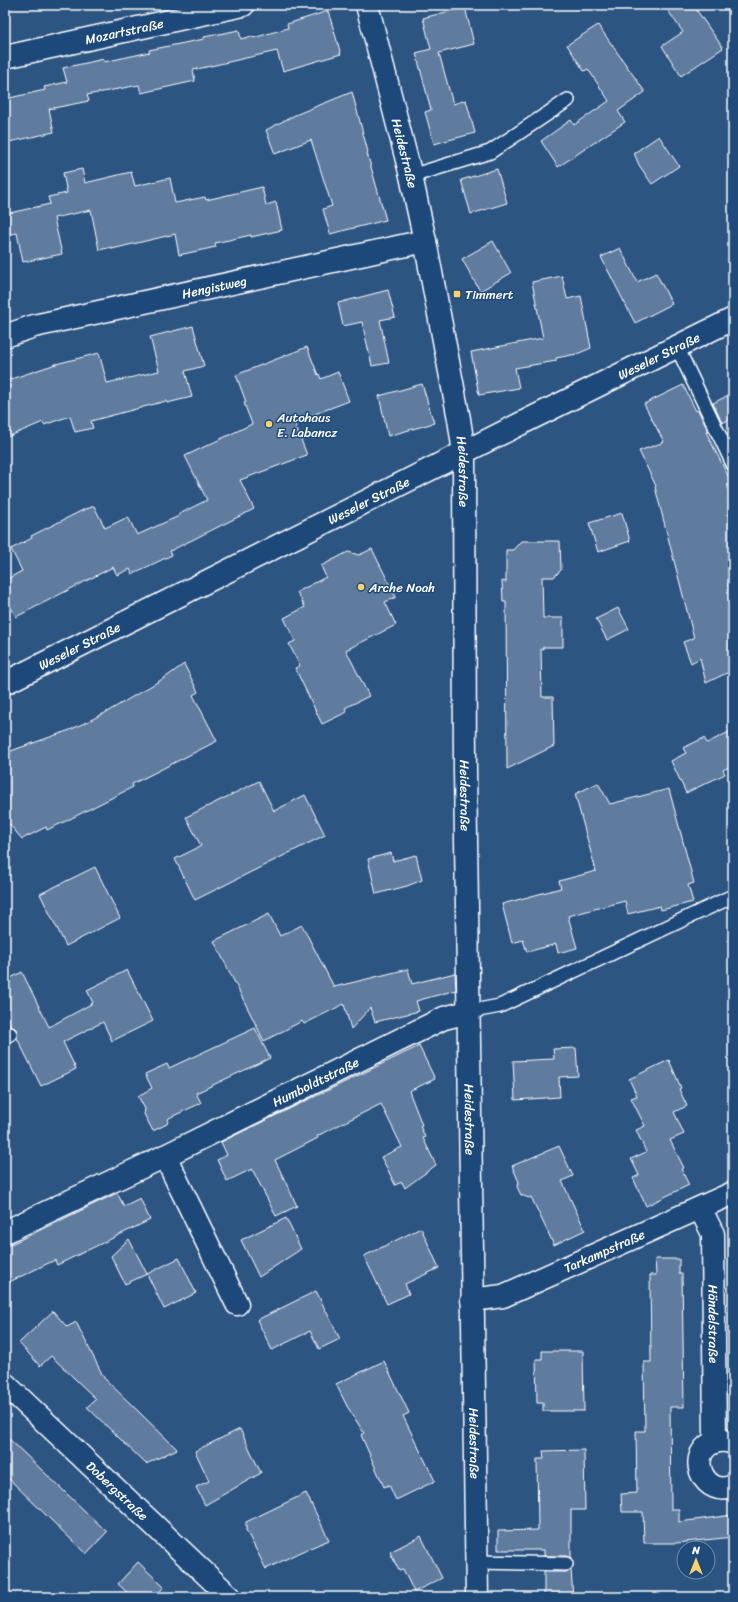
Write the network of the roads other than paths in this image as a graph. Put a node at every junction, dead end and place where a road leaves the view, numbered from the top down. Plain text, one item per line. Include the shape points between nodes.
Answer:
1 (243, 5) edge
2 (367, 5) edge
3 (5, 57) edge
4 (568, 100) dead end
5 (411, 176) junction
6 (425, 241) junction
7 (733, 319) edge
8 (5, 336) edge
9 (677, 347) junction
10 (464, 453) junction
11 (733, 464) edge
12 (5, 683) edge
13 (733, 896) edge
14 (468, 1012) junction
15 (165, 1156) junction
16 (733, 1193) edge
17 (700, 1208) junction
18 (5, 1232) edge
19 (472, 1300) junction
20 (237, 1304) dead end
21 (5, 1384) edge
22 (724, 1442) edge
23 (733, 1486) edge
24 (476, 1562) junction
25 (566, 1564) dead end
26 (230, 1597) edge
27 (477, 1597) edge

1 - 3 street, Mozartstraße
2 - 5 street, Heidestraße
4 - 5 lane via 490,152
5 - 6 street, Heidestraße
6 - 8 street, Hengistweg via 34,326
6 - 10 street, Heidestraße
7 - 9 street, Weseler Straße
9 - 10 street, Weseler Straße
9 - 11 lane
10 - 12 street, Weseler Straße
10 - 14 street, Heidestraße
13 - 14 lane via 500,1006
14 - 15 street, Humboldtstraße via 444,1018
14 - 19 street, Heidestraße
15 - 18 street, Humboldtstraße
15 - 20 street
16 - 17 street, Tarkampstraße
17 - 19 street, Tarkampstraße via 503,1296
17 - 22 street, Händelstraße via 713,1234
19 - 24 street, Heidestraße
21 - 26 street, Dobergstraße
22 - 23 street, Händelstraße via 708,1445 701,1456 699,1468 701,1476 713,1487 722,1489
24 - 25 lane
24 - 27 street, Heidestraße

